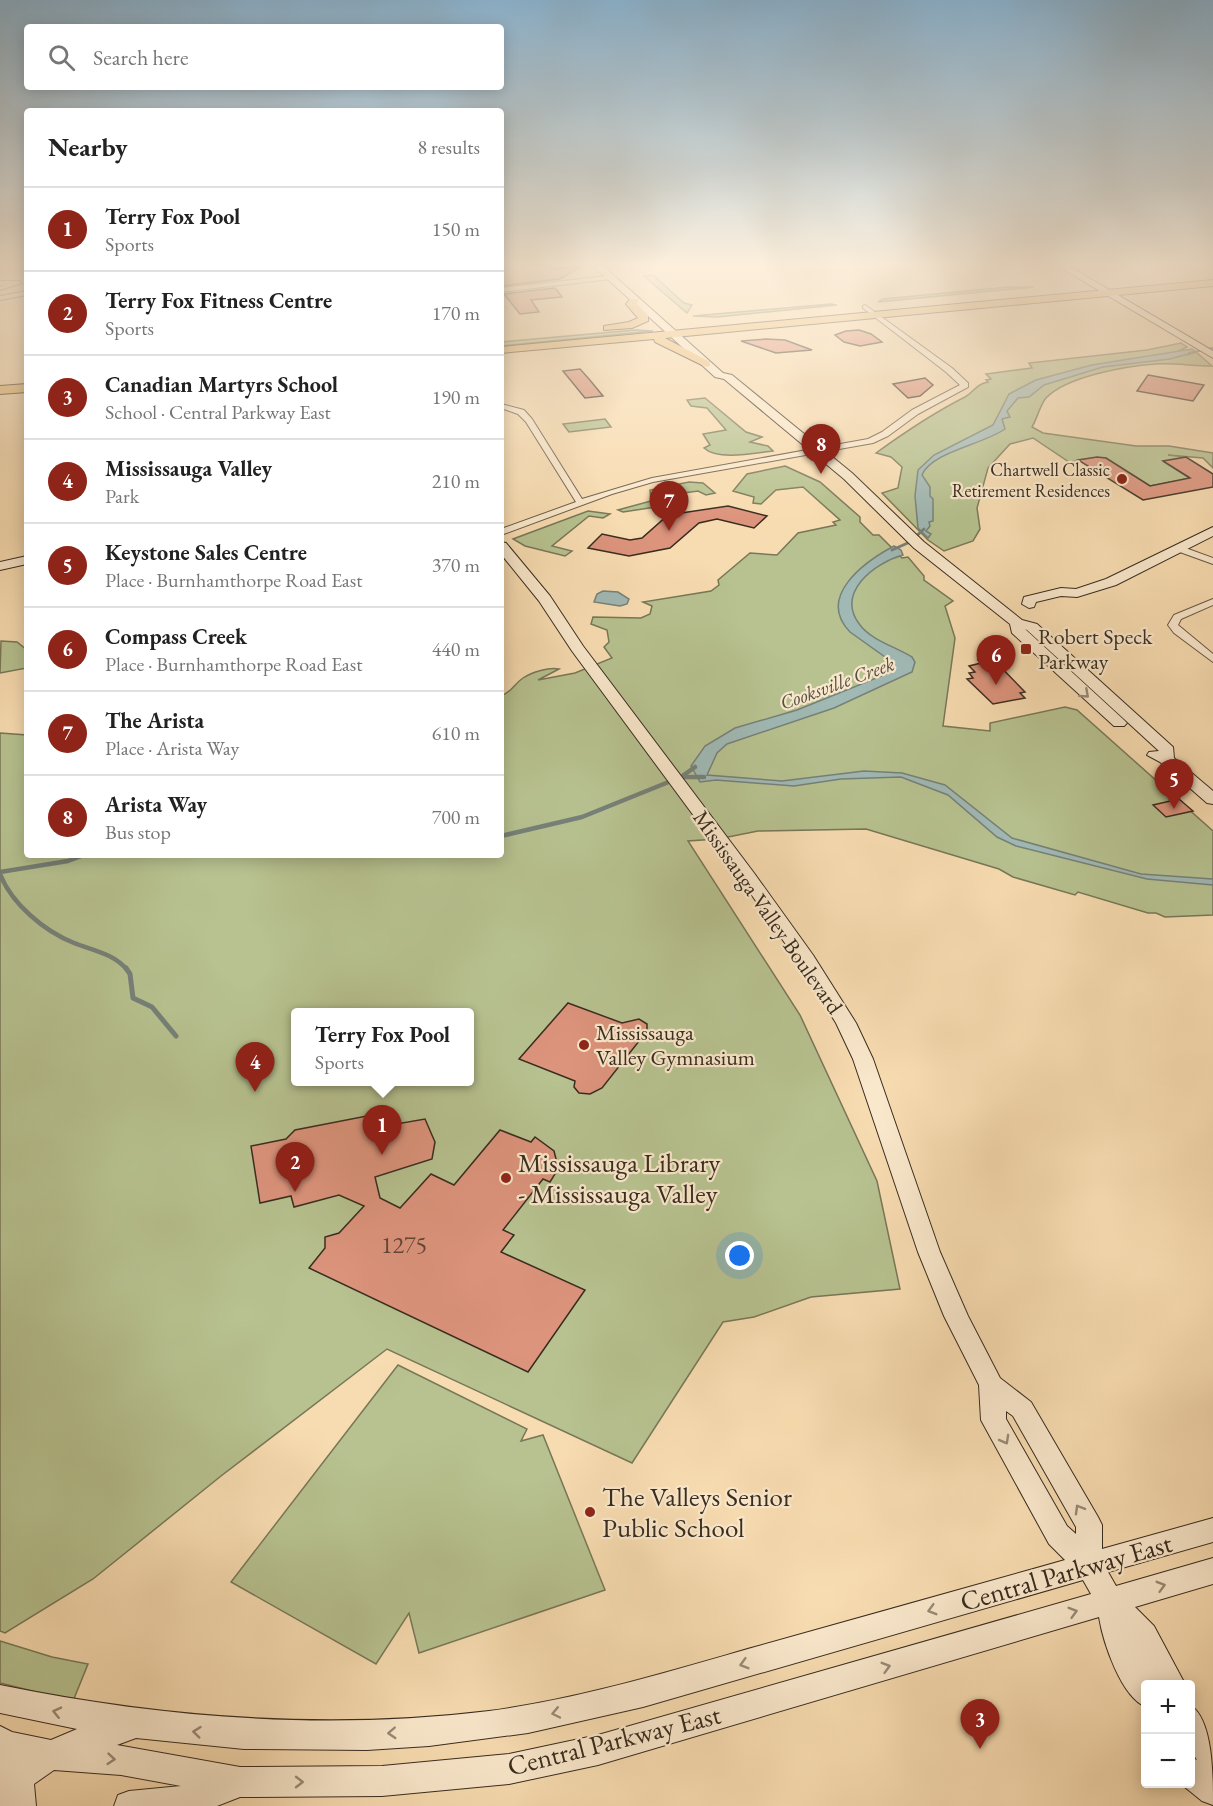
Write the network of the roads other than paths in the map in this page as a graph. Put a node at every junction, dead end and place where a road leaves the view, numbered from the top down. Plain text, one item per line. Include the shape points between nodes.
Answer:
1 (682, 349) edge
2 (690, 349) edge
3 (706, 349) edge
4 (921, 349) edge
5 (706, 364) junction
6 (728, 377) junction
7 (24, 388) edge
8 (0, 390) edge
9 (24, 396) edge
10 (0, 398) edge
11 (504, 407) edge
12 (821, 451) junction
13 (580, 502) junction
14 (504, 531) edge
15 (1213, 531) edge
16 (1180, 549) junction
17 (504, 550) edge
18 (1213, 561) edge
19 (24, 562) edge
20 (0, 566) edge
21 (1213, 602) edge
22 (1002, 610) junction
23 (1213, 659) edge
24 (1213, 799) edge
25 (1213, 1530) edge
26 (1089, 1565) junction
27 (1213, 1571) edge
28 (1110, 1601) junction
29 (1169, 1680) edge
30 (1141, 1684) edge
31 (0, 1699) edge
32 (136, 1724) junction
33 (1195, 1726) edge
34 (2, 1743) edge
35 (53, 1755) junction
36 (1213, 1760) edge
37 (1195, 1775) edge
38 (240, 1782) junction
39 (1213, 1790) edge
40 (20, 1791) edge
41 (0, 1803) edge
42 (129, 1806) edge

1 - 5 main road
2 - 5 street
3 - 6 street via 732,373
4 - 12 street via 965,385 870,441
5 - 6 street
6 - 12 street
7 - 8 main road
9 - 10 main road
11 - 13 street via 521,412 529,421
12 - 13 street via 652,480
12 - 22 street via 919,545
13 - 14 street
15 - 16 street
16 - 18 street
16 - 22 street via 1071,598
17 - 26 street, Mississauga Valley Boulevard via 545,599 806,959 846,1023 863,1059 928,1252 991,1385 994,1420 1058,1535
19 - 20 street
21 - 23 street via 1177,617 1173,625
22 - 24 street via 1017,623 1032,627 1058,649 1167,750 1166,759
25 - 26 street, Central Parkway East
26 - 28 street, Mississauga Valley Boulevard
26 -> 32 street, Central Parkway East via 613,1701 531,1718 451,1729 367,1734 203,1733
28 -> 27 street, Central Parkway East
28 - 29 street, Mississauga Valley Boulevard via 1144,1635
28 - 30 street, Mississauga Valley Boulevard via 1117,1643
38 -> 28 street, Central Parkway East via 382,1781 509,1769 598,1750
32 -> 31 street, Central Parkway East via 70,1715
32 - 35 street via 87,1739
33 - 36 street
34 - 35 street, Central Parkway East
34 - 40 street
35 -> 38 street, Central Parkway East via 121,1760
35 - 40 street
37 - 39 street
38 - 42 street via 193,1800
40 - 41 street

